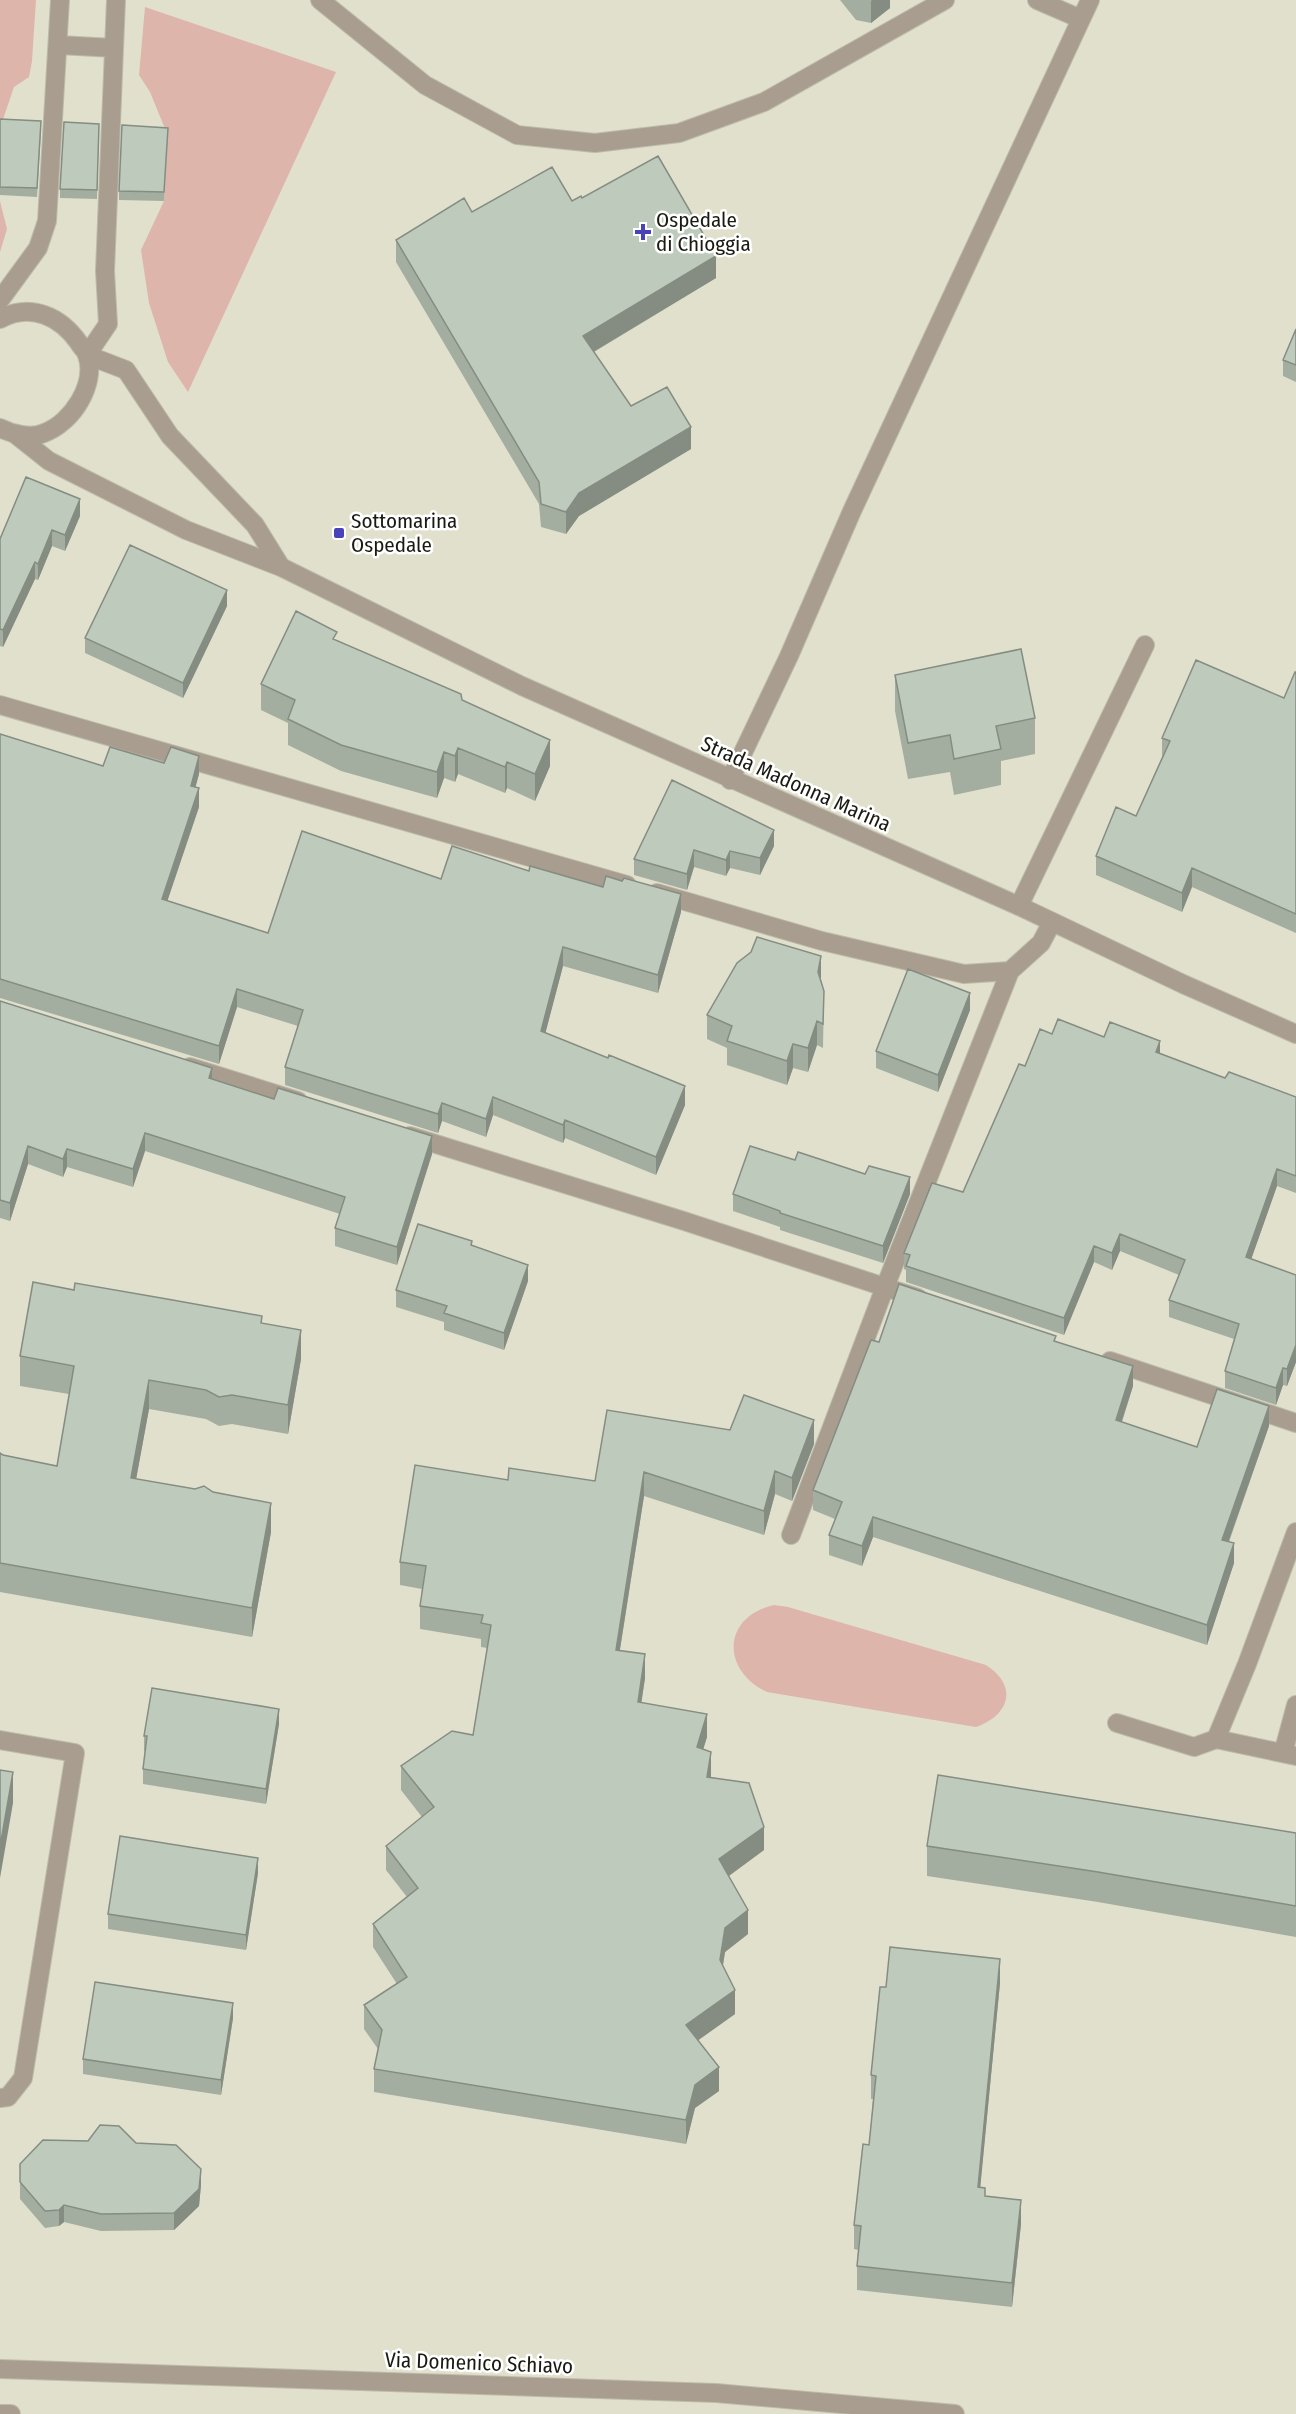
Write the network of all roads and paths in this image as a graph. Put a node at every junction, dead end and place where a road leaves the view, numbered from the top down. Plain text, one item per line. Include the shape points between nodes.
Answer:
1 (60, 0) edge
2 (116, 0) edge
3 (320, 0) edge
4 (945, 0) edge
5 (1036, 0) edge
6 (1090, 0) edge
7 (1081, 19) junction
8 (59, 45) junction
9 (114, 48) junction
10 (0, 300) edge
11 (0, 319) edge
12 (87, 354) junction
13 (4, 431) edge
14 (281, 567) junction
15 (1145, 645) dead end
16 (0, 705) edge
17 (730, 780) junction
18 (1019, 906) junction
19 (1052, 922) junction
20 (1010, 971) junction
21 (1296, 1034) edge
22 (171, 1062) edge
23 (319, 1108) edge
24 (388, 1129) edge
25 (885, 1287) junction
26 (929, 1302) edge
27 (1096, 1357) edge
28 (1296, 1423) edge
29 (1296, 1532) edge
30 (791, 1535) dead end
31 (1296, 1705) edge
32 (1117, 1723) dead end
33 (1216, 1739) junction
34 (0, 1740) edge
35 (1289, 1755) edge
36 (0, 2098) edge
37 (0, 2368) edge
38 (0, 2414) edge
39 (11, 2414) edge
40 (955, 2414) edge

1 - 8 street
2 - 9 street
3 - 4 street via 425,85 517,135 595,143 679,133 764,102
5 - 7 street
6 - 7 street
7 - 17 street
8 - 9 street
8 - 10 street via 47,221 38,248
9 - 12 street via 105,271 108,324
11 - 12 street via 25,312 60,321
12 - 13 street via 88,377 79,404 64,422 43,434
12 - 14 street via 126,370 170,436 255,525
13 - 14 street, Strada Madonna Marina via 49,461 186,530
14 - 17 street, Strada Madonna Marina via 522,686
15 - 18 street
16 - 20 street via 822,941 964,974
17 - 18 street, Strada Madonna Marina
18 - 19 street, Strada Madonna Marina
19 - 20 street via 1041,943
19 - 21 street, Strada Madonna Marina
20 - 25 street
22 - 23 street
24 - 25 street
25 - 26 street
25 - 30 street
27 - 28 street
29 - 33 street
31 - 35 street
32 - 33 street via 1194,1747
33 - 35 street
34 - 36 street via 75,1753 22,2078 8,2097
37 - 40 street, Via Domenico Schiavo via 716,2393
38 - 39 street

